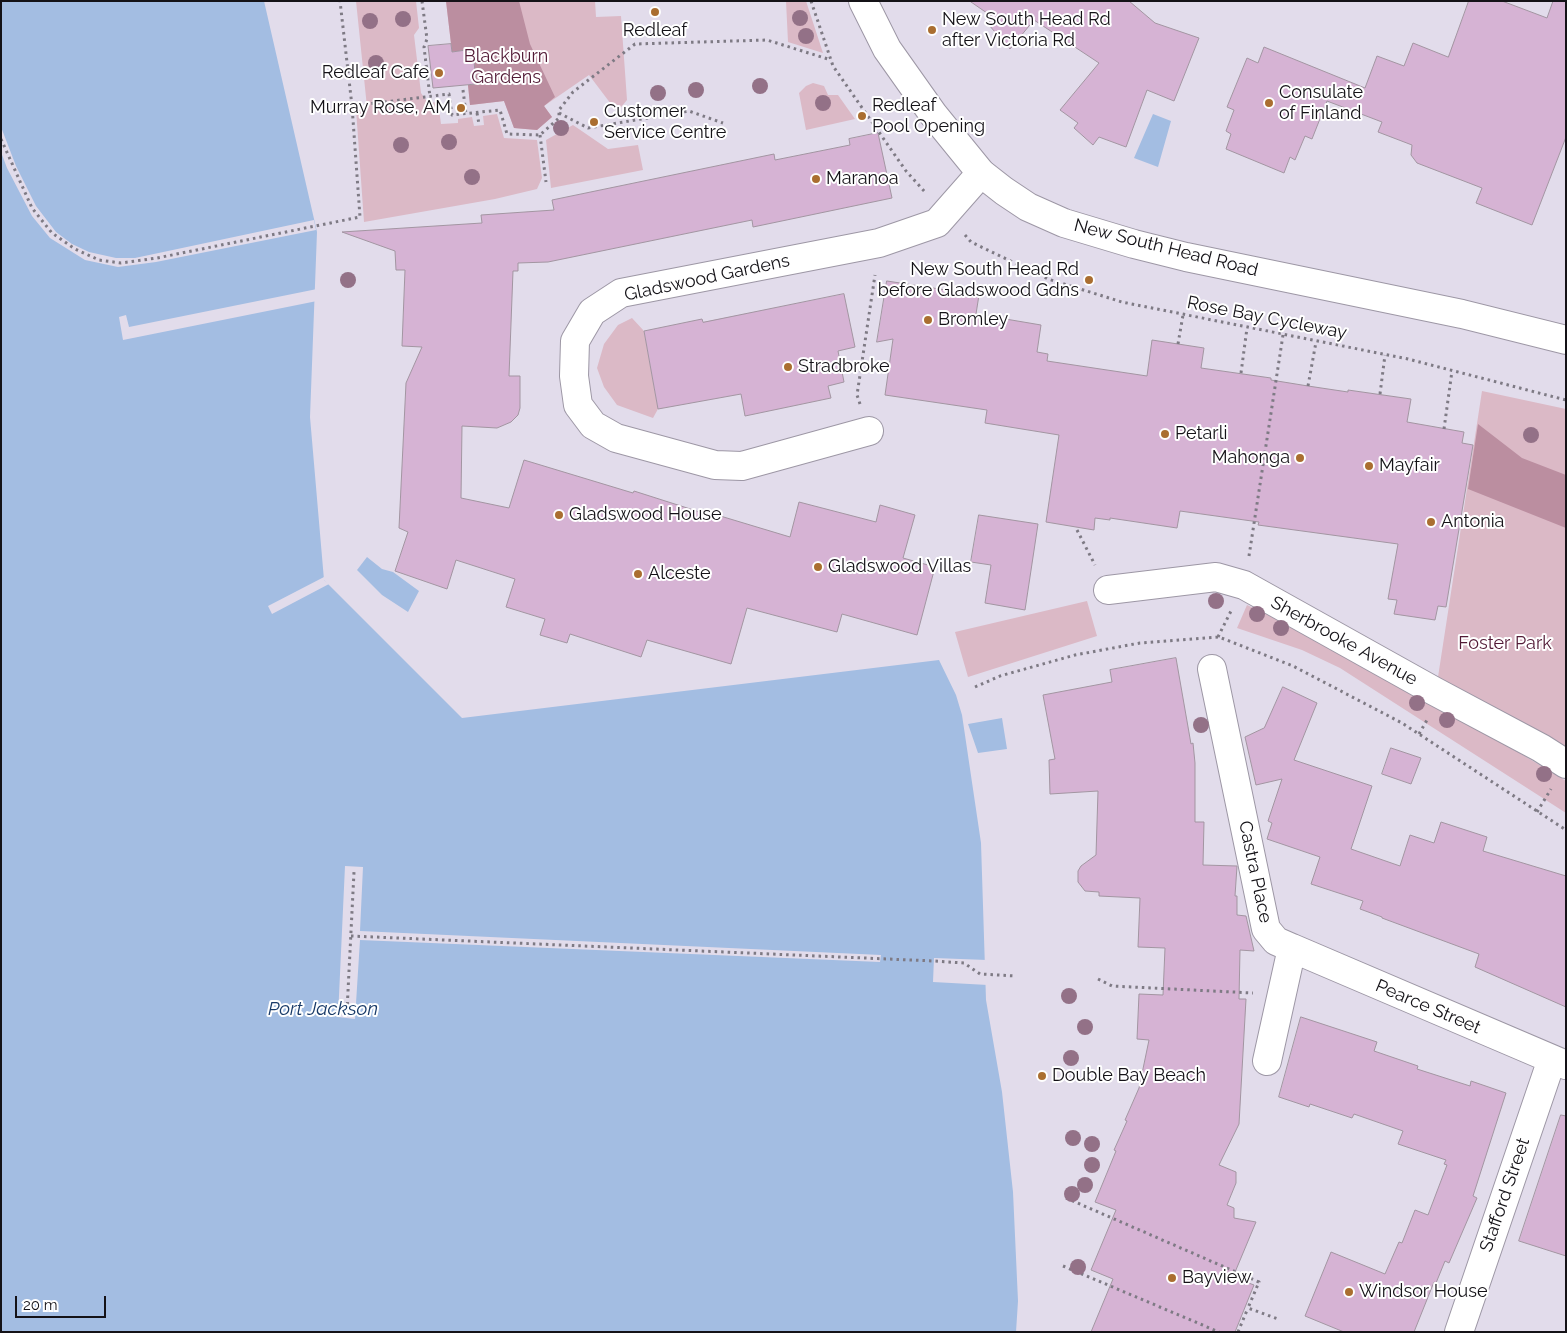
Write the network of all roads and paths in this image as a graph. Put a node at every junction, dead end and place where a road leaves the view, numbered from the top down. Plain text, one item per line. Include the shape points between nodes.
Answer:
1 (340, 1) edge
2 (422, 1) edge
3 (811, 1) edge
4 (864, 1) edge
5 (831, 60) junction
6 (463, 90) dead end
7 (430, 97) junction
8 (352, 106) junction
9 (477, 113) junction
10 (559, 113) junction
11 (466, 114) junction
12 (723, 123) dead end
13 (479, 124) dead end
14 (540, 135) junction
15 (1, 139) edge
16 (906, 171) dead end
17 (981, 173) junction
18 (546, 182) dead end
19 (971, 242) dead end
20 (875, 272) dead end
21 (1183, 315) junction
22 (1248, 328) junction
23 (1283, 335) junction
24 (1566, 340) edge
25 (1316, 342) junction
26 (1178, 344) dead end
27 (1385, 355) junction
28 (1452, 371) junction
29 (1241, 374) dead end
30 (1308, 386) dead end
31 (1380, 394) dead end
32 (1566, 400) edge
33 (1444, 429) dead end
34 (869, 431) joint
35 (1077, 530) dead end
36 (1252, 538) dead end
37 (1102, 579) joint
38 (1244, 585) junction
39 (1218, 637) junction
40 (1212, 669) joint
41 (975, 687) dead end
42 (1426, 722) dead end
43 (1419, 734) junction
44 (1566, 764) edge
45 (1566, 830) edge
46 (354, 872) dead end
47 (351, 936) junction
48 (1292, 948) junction
49 (1015, 976) dead end
50 (1098, 979) dead end
51 (1236, 992) dead end
52 (347, 1011) dead end
53 (1267, 1061) dead end
54 (1559, 1062) edge
55 (1066, 1198) dead end
56 (1063, 1266) dead end
57 (1248, 1308) junction
58 (1278, 1320) dead end
59 (1220, 1332) edge
60 (1238, 1332) edge
61 (1459, 1332) edge

1 - 8 path
2 - 7 path
3 - 5 path
4 - 17 street, New South Head Road via 887,49 933,114
5 - 10 path via 767,40 635,44 579,86
5 - 16 path
6 - 11 path
7 - 8 path
7 - 11 path via 449,94 452,115
8 - 15 path via 360,217 192,252 121,263 99,260 52,233 32,208
9 - 11 path
9 - 13 path
9 - 14 path via 500,110 507,134
10 - 12 path via 588,128 689,110
10 - 14 path via 558,118
14 - 18 path
17 - 24 street, New South Head Road via 1028,207 1064,223 1134,244 1462,314
17 - 34 street, Gladswood Gardens via 937,223 879,243 621,294 592,312 575,341 574,376 578,405 593,425 616,438 714,465 742,466
19 - 21 path, Rose Bay Cycleway via 1048,279 1122,302
20 - 34 path via 857,395
21 - 22 path, Rose Bay Cycleway
21 - 26 path
22 - 23 path, Rose Bay Cycleway
22 - 29 path
23 - 25 path, Rose Bay Cycleway
23 - 36 path
25 - 27 path, Rose Bay Cycleway
25 - 30 path
27 - 28 path, Rose Bay Cycleway
27 - 31 path
28 - 32 path, Rose Bay Cycleway
28 - 33 path
35 - 37 path
37 - 38 street, Sherbrooke Avenue via 1216,577
38 - 39 path
38 - 44 street, Sherbrooke Avenue
39 - 40 path
39 - 41 path via 1140,643 1075,655 1000,676
39 - 43 path via 1293,666
40 - 48 street, Castra Place via 1266,929 1276,942
42 - 43 path
43 - 45 path
46 - 47 path
47 - 49 path via 934,961 964,963 980,974
47 - 52 path
48 - 53 street
48 - 54 street, Pearce Street
50 - 51 path via 1112,986
54 - 61 street, Stafford Street
55 - 57 path via 1259,1282
56 - 59 path
57 - 58 path
57 - 60 path

